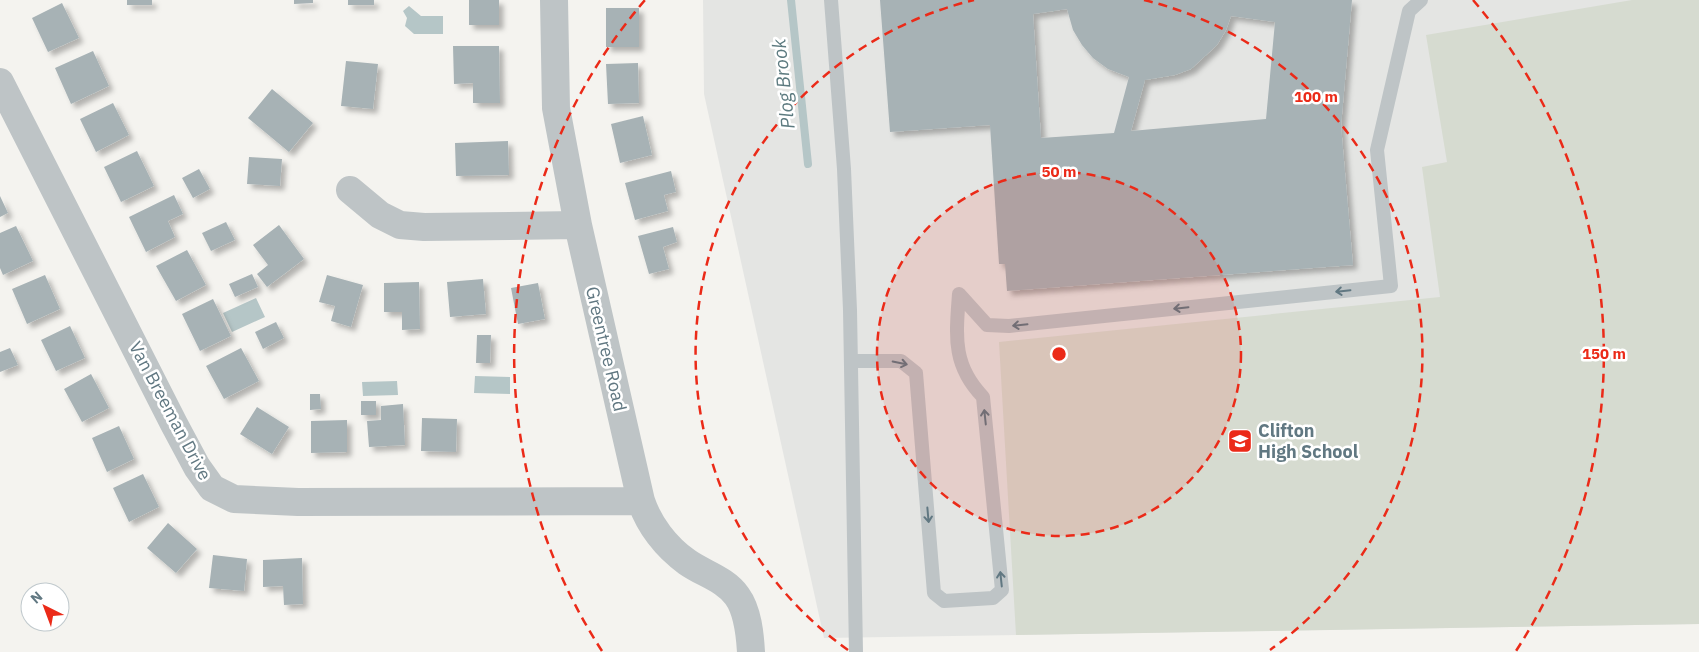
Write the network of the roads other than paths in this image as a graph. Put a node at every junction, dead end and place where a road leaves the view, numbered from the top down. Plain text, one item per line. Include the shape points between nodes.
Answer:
1 (554, 0) edge
2 (831, 0) edge
3 (1421, 0) edge
4 (0, 82) edge
5 (350, 190) dead end
6 (578, 225) junction
7 (851, 361) junction
8 (641, 501) junction
9 (751, 652) edge
10 (856, 652) edge

1 - 6 street, Greentree Road via 556,108
2 - 7 lane via 844,169
3 - 7 lane via 1409,11 1377,150 1391,286 1009,326 987,325 959,294 956,340 959,359 983,397 1002,590 993,598 944,601 934,593 916,373 901,361
4 - 8 street, Van Breeman Drive via 174,424 212,488 234,499 298,502
5 - 6 street via 380,215 400,225
6 - 8 street, Greentree Road
7 - 10 lane
8 - 9 street, Greentree Road via 648,520 674,551 726,584 738,598 748,626

